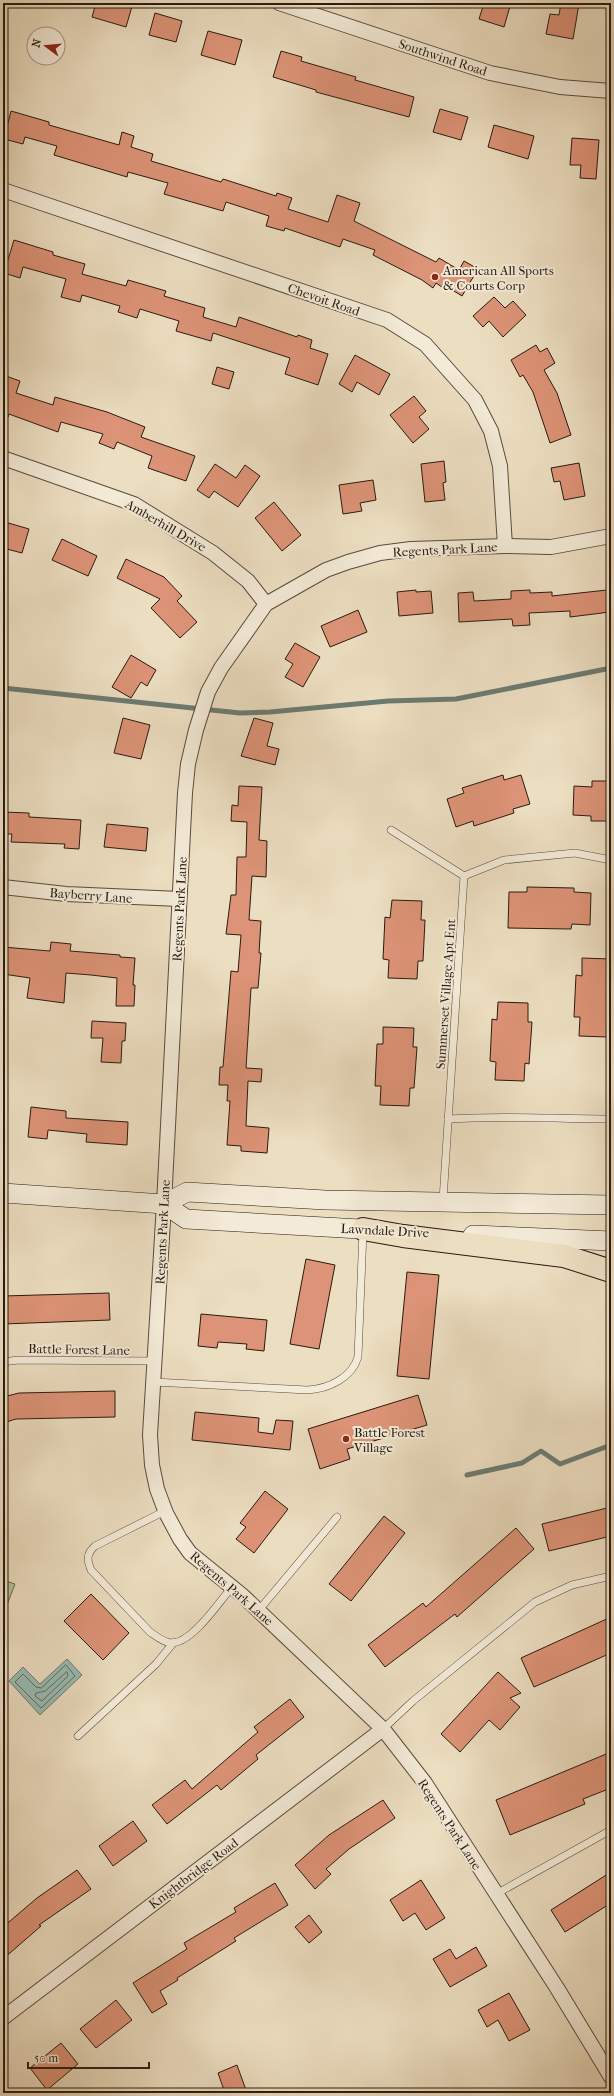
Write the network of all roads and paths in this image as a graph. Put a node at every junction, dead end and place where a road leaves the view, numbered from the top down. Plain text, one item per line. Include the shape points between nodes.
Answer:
1 (279, 3) edge
2 (611, 91) edge
3 (3, 190) edge
4 (3, 458) edge
5 (611, 536) edge
6 (505, 546) junction
7 (266, 604) junction
8 (391, 830) dead end
9 (611, 860) edge
10 (464, 876) junction
11 (3, 887) edge
12 (179, 900) junction
13 (611, 1117) edge
14 (448, 1119) junction
15 (3, 1193) edge
16 (443, 1201) junction
17 (164, 1204) junction
18 (611, 1205) edge
19 (363, 1229) junction
20 (611, 1241) edge
21 (611, 1271) edge
22 (155, 1361) junction
23 (3, 1362) edge
24 (153, 1382) junction
25 (165, 1511) junction
26 (337, 1517) dead end
27 (611, 1576) edge
28 (232, 1587) junction
29 (259, 1610) junction
30 (174, 1642) junction
31 (383, 1729) junction
32 (78, 1736) dead end
33 (611, 1830) edge
34 (496, 1894) junction
35 (3, 2018) edge
36 (609, 2070) edge

1 - 2 street, Southwind Road via 490,73 560,87
3 - 6 street, Chevoit Road via 388,320 425,344 475,400 491,431 500,466
4 - 7 street, Amberhill Drive via 134,504 214,553 248,581
5 - 6 street, Regents Park Lane via 552,547
6 - 7 street, Regents Park Lane via 411,549 380,553 326,570
7 - 12 street, Regents Park Lane via 221,668 208,692 196,730 188,764 185,793
8 - 10 lane
9 - 10 lane via 575,853 504,860
10 - 14 lane, Summerset Village Apt Ent
11 - 12 street, Bayberry Lane via 66,894
12 - 17 street, Regents Park Lane
13 - 14 lane via 586,1119 492,1116
14 - 16 lane, Summerset Village Apt Ent
15 - 17 main road
16 - 17 main road via 326,1200 188,1192
16 - 18 main road
17 - 19 main road, Lawndale Drive via 186,1219
17 - 22 street, Regents Park Lane
19 - 20 main road, Lawndale Drive
19 - 21 highway via 564,1256
19 - 24 lane via 358,1357 348,1374 330,1385 307,1390
22 - 23 lane, Battle Forest Lane
22 - 24 street, Regents Park Lane
24 - 25 street, Regents Park Lane via 150,1435 152,1465
25 - 28 street, Regents Park Lane via 190,1553
25 - 30 lane via 100,1543 89,1551 87,1559 91,1570 150,1632 158,1638
26 - 29 lane
27 - 31 lane via 572,1584 535,1602 413,1701
28 - 29 street, Regents Park Lane
28 - 30 lane via 193,1632
29 - 31 street, Regents Park Lane
30 - 32 lane via 156,1664
31 - 34 street, Regents Park Lane via 425,1783
31 - 35 street, Knightbridge Road
33 - 34 lane
34 - 36 street, Regents Park Lane

